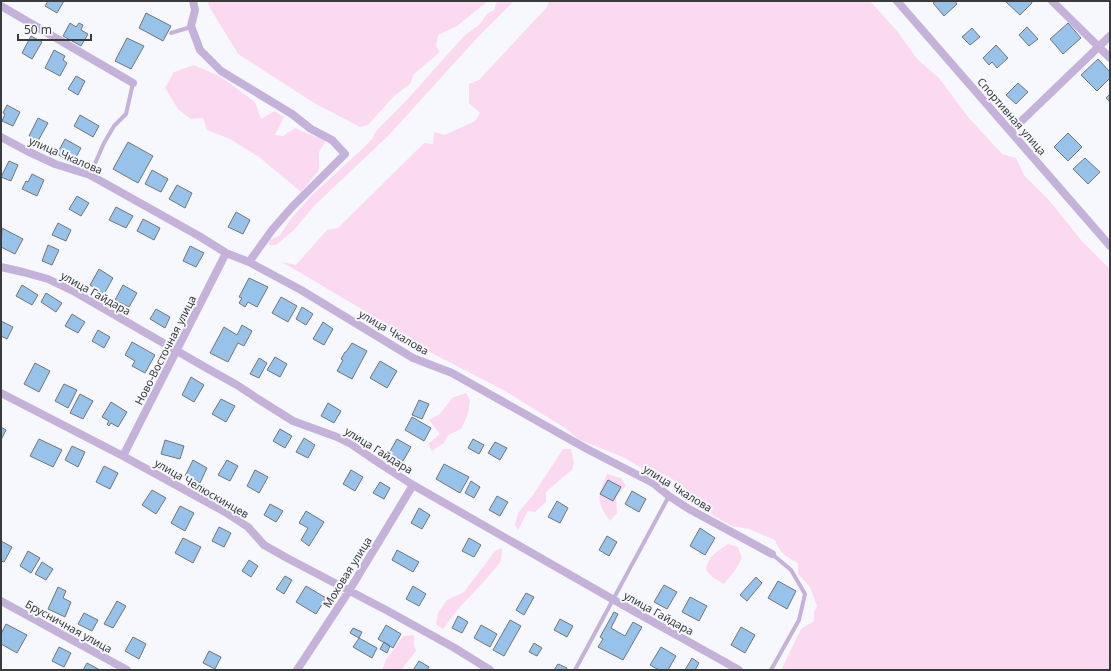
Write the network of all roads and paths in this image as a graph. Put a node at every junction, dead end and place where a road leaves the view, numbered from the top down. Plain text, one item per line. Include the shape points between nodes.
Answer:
1 (193, 1) edge
2 (897, 1) edge
3 (1052, 1) edge
4 (1, 6) edge
5 (192, 26) junction
6 (171, 33) dead end
7 (1110, 36) edge
8 (1099, 47) junction
9 (1110, 58) edge
10 (133, 83) joint
11 (1011, 131) junction
12 (1, 137) edge
13 (90, 175) junction
14 (1110, 246) edge
15 (226, 253) junction
16 (249, 262) junction
17 (1, 267) edge
18 (177, 350) junction
19 (1, 393) edge
20 (123, 456) junction
21 (413, 485) junction
22 (669, 496) junction
23 (772, 554) joint
24 (348, 591) junction
25 (614, 600) junction
26 (1, 601) edge
27 (127, 670) edge
28 (297, 670) edge
29 (490, 670) edge
30 (575, 670) edge
31 (738, 670) edge
32 (771, 670) edge

1 - 5 street via 195,10
2 - 11 street, Спортивная улица
3 - 8 street
4 - 10 street
5 - 6 lane
5 - 16 street via 200,50 221,71 332,140 345,154 292,207
7 - 8 street
8 - 9 street
8 - 11 street
10 - 13 lane via 126,114 114,126
11 - 14 street, Спортивная улица
12 - 13 street, улица Чкалова via 55,164
13 - 15 street, улица Чкалова
15 - 16 street, улица Чкалова
15 - 18 street, Ново-Восточная улица
16 - 22 street, улица Чкалова via 414,358 452,374 653,483
17 - 18 street, улица Гайдара via 48,279
18 - 20 street, Ново-Восточная улица
18 - 21 street, улица Гайдара via 293,421 337,436 351,444
19 - 20 street, улица Челюскинцев
20 - 24 street, улица Челюскинцев via 225,512 248,527 264,544
21 - 24 street, Моховая улица
21 - 25 street, улица Гайдара
22 - 23 street, улица Чкалова
22 - 25 lane
23 - 32 lane via 791,570 805,594 798,620
24 - 28 street, Моховая улица
24 - 29 street, улица Челюскинцев via 453,647
25 - 30 lane
25 - 31 street, улица Гайдара
26 - 27 street, Брусничная улица

